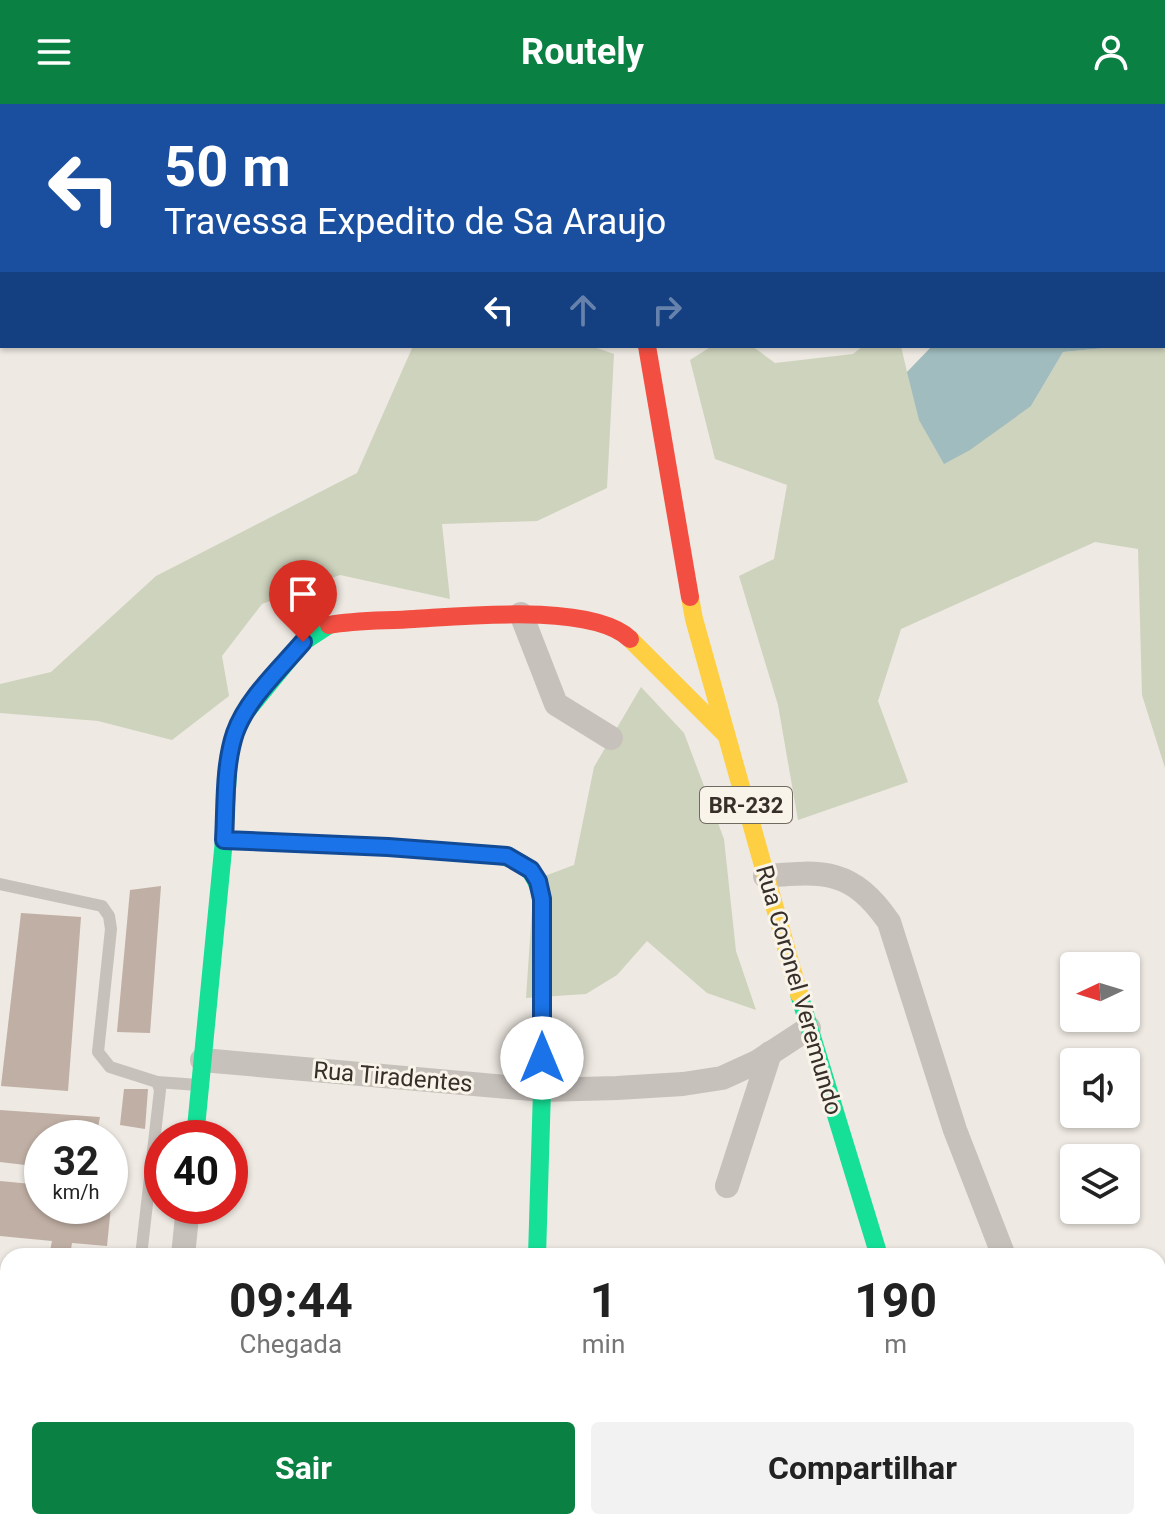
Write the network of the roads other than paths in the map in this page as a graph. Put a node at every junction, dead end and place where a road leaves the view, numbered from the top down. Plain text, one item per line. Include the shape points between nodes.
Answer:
1 (647, 348) edge
2 (521, 614) junction
3 (726, 735) junction
4 (611, 738) dead end
5 (224, 840) junction
6 (765, 876) junction
7 (0, 884) edge
8 (809, 1028) junction
9 (770, 1053) junction
10 (202, 1060) junction
11 (157, 1082) junction
12 (200, 1085) junction
13 (542, 1090) junction
14 (197, 1120) edge
15 (727, 1186) dead end
16 (186, 1224) edge
17 (142, 1248) edge
18 (184, 1248) edge
19 (537, 1248) edge
20 (877, 1248) edge
21 (1001, 1248) edge

1 - 3 main road, Rua Coronel Veremundo / BR-232 via 694,619
2 - 3 main road via 556,615 619,629
2 - 4 street via 556,704
2 - 5 main road via 330,624 303,642 240,722 229,755
3 - 6 main road, Rua Coronel Veremundo / BR-232
5 - 10 main road
5 - 13 main road via 507,856 531,870 542,899
6 - 8 main road, Rua Coronel Veremundo / BR-232
6 - 21 street via 816,872 849,882 872,898 889,922 955,1130
7 - 11 lane via 102,906 111,929 98,1052 110,1067
8 - 9 street, Rua Tiradentes
8 - 20 main road, Rua Coronel Veremundo / BR-232
9 - 13 street, Rua Tiradentes via 722,1078
9 - 15 street
10 - 12 main road
10 - 13 street, Rua Tiradentes
11 - 12 lane
11 - 17 lane
12 - 14 main road
13 - 19 main road
16 - 18 street

